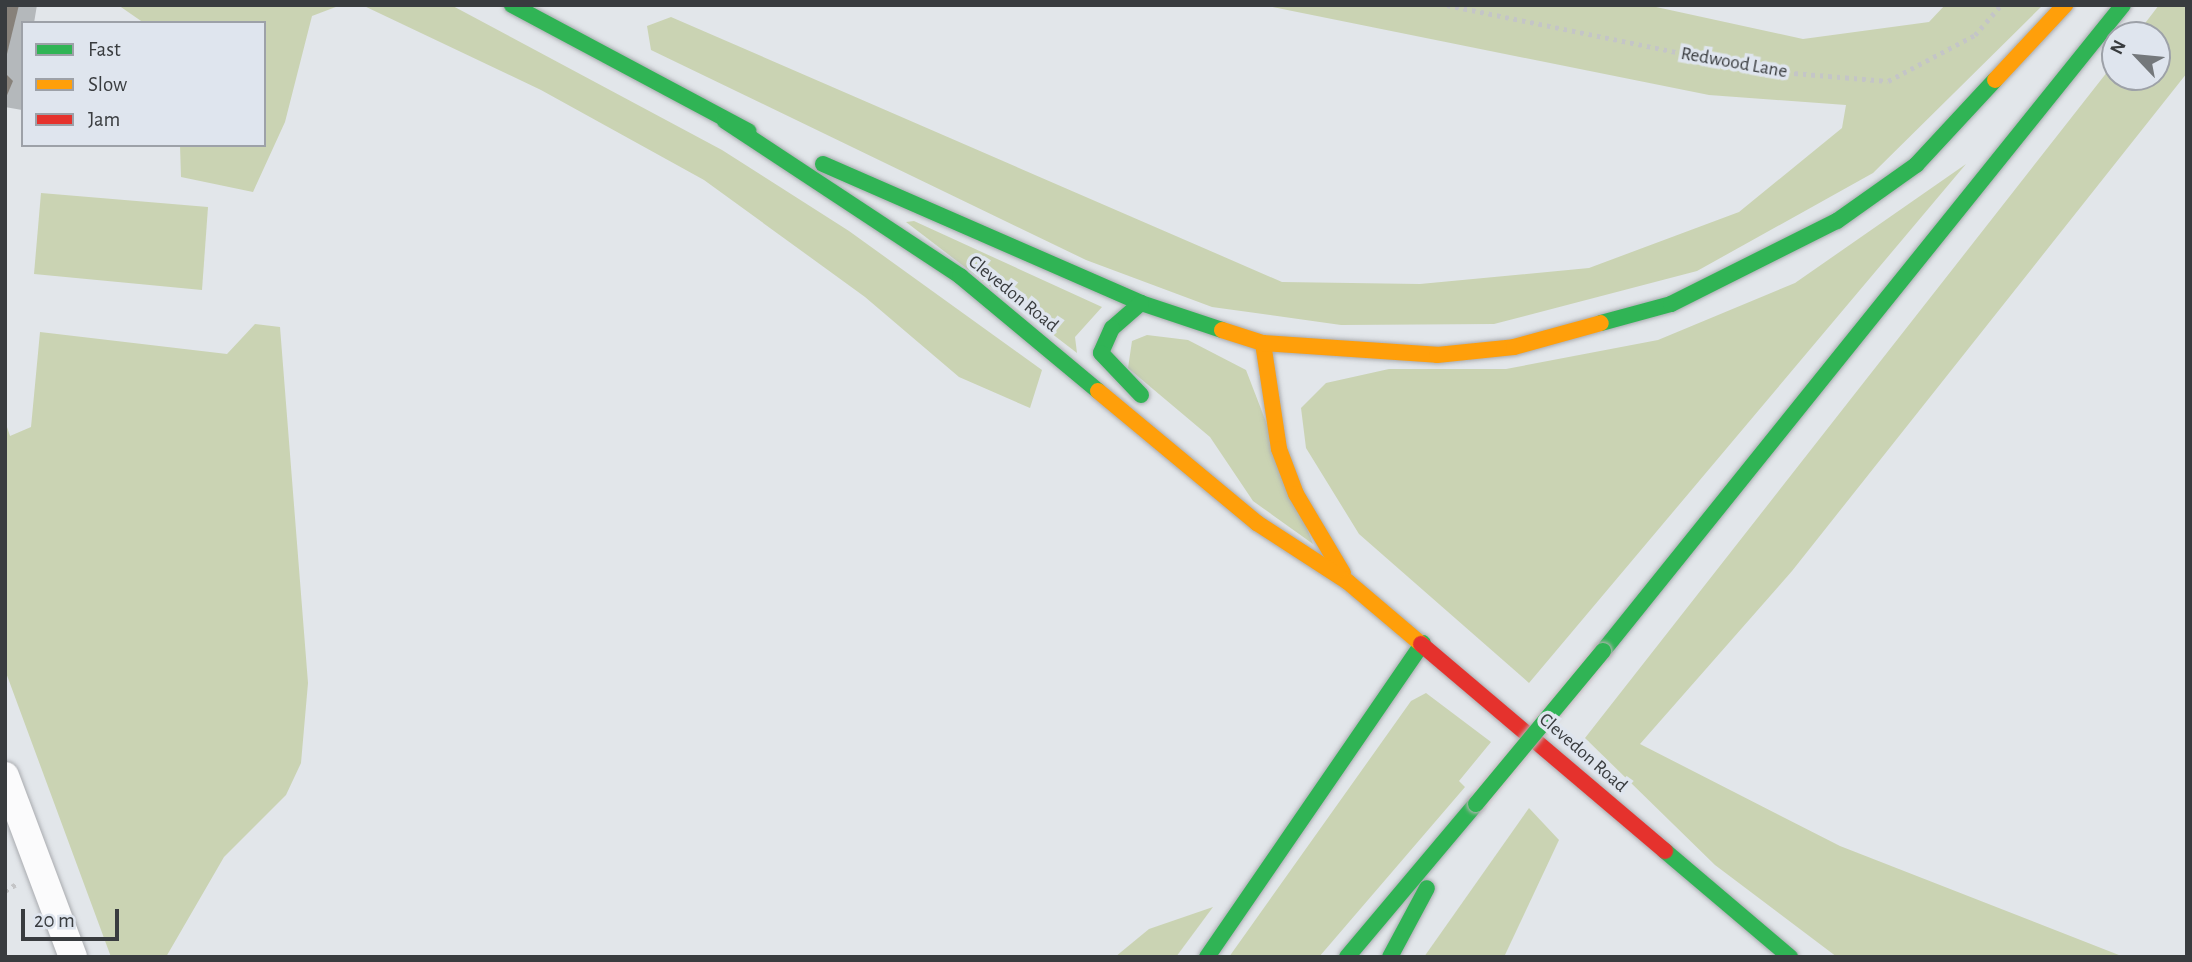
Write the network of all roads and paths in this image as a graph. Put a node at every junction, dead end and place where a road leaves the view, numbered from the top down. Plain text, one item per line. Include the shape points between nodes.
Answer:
1 (1447, 5) edge
2 (2001, 5) edge
3 (2065, 5) edge
4 (2123, 5) edge
5 (514, 6) edge
6 (725, 121) junction
7 (1141, 303) junction
8 (1263, 343) junction
9 (1156, 408) dead end
10 (1212, 460) dead end
11 (1257, 523) junction
12 (1348, 582) junction
13 (1423, 643) junction
14 (5, 776) edge
15 (1476, 804) junction
16 (73, 957) edge
17 (1207, 957) edge
18 (1347, 957) edge
19 (1390, 957) edge
20 (1790, 957) edge

1 - 2 path, Redwood Lane via 1769,71 1888,81 1975,35
3 - 8 main road via 1916,165 1837,221 1671,304 1539,341 1437,355
4 - 15 main road, bridge
5 - 6 main road, Clevedon Road
6 - 7 main road, Clevedon Road
6 - 11 main road, Clevedon Road via 960,276
7 - 8 main road, Clevedon Road
7 - 9 main road via 1112,328 1101,353
8 - 12 main road, Clevedon Road via 1279,449 1296,494
10 - 11 main road, Clevedon Road
11 - 12 main road, Clevedon Road
12 - 13 main road, Clevedon Road
13 - 17 main road
13 - 20 main road, Clevedon Road
14 - 16 street
15 - 18 main road
15 - 19 main road

